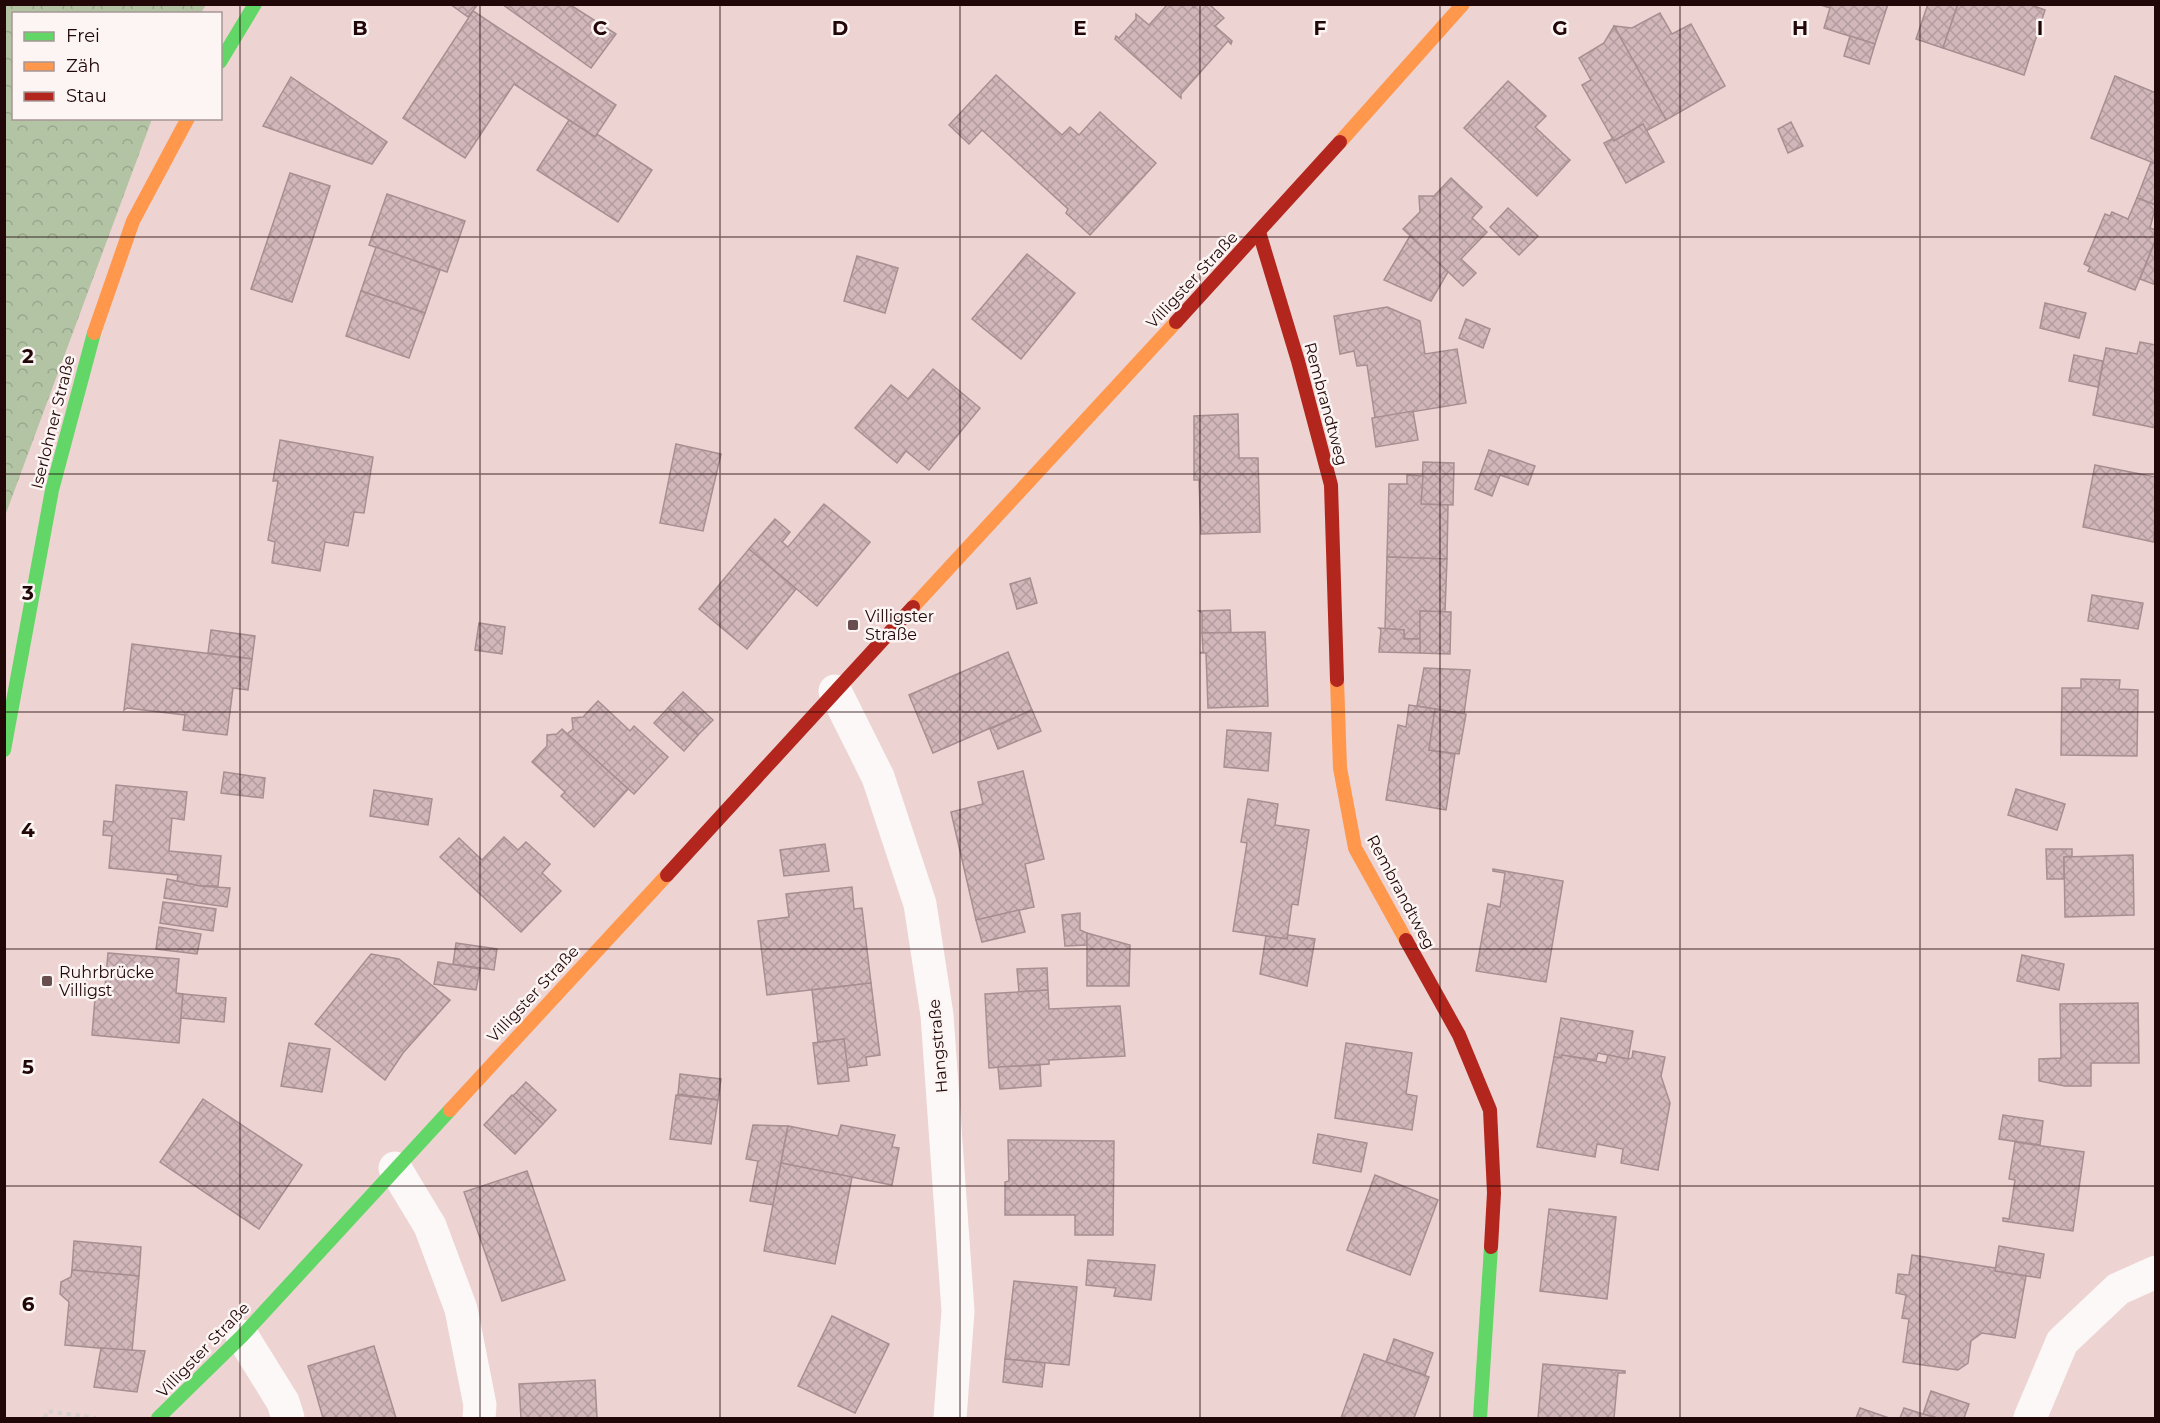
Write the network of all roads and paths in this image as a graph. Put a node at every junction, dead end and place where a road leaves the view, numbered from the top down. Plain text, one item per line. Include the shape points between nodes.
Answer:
1 (255, 4) edge
2 (1463, 4) edge
3 (222, 59) edge
4 (187, 120) edge
5 (1259, 232) junction
6 (835, 691) junction
7 (4, 750) edge
8 (395, 1168) junction
9 (2156, 1272) edge
10 (242, 1336) junction
11 (45, 1419) edge
12 (96, 1419) edge
13 (158, 1419) edge
14 (288, 1419) edge
15 (479, 1419) edge
16 (950, 1419) edge
17 (1480, 1419) edge
18 (2030, 1419) edge

1 - 3 street
2 - 5 street, Villigster Straße
4 - 7 street, Iserlohner Straße via 128,234 77,383 24,631
5 - 6 street, Villigster Straße
5 - 17 street, Rembrandtweg via 1331,485 1340,768 1355,848 1459,1035 1490,1110 1494,1193
6 - 8 street, Villigster Straße
6 - 16 street, Hangstraße via 878,777 920,904 927,948 937,1015 958,1311
8 - 10 street, Villigster Straße
8 - 15 street via 430,1226 461,1309 480,1405
9 - 18 street via 2118,1289 2062,1342
10 - 13 street, Villigster Straße
10 - 14 street via 283,1402
11 - 12 path via 46,1411

